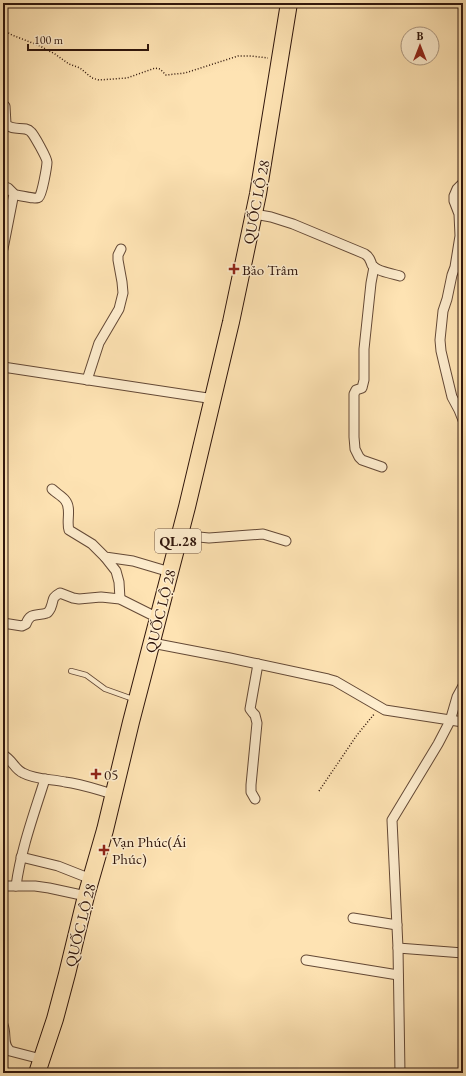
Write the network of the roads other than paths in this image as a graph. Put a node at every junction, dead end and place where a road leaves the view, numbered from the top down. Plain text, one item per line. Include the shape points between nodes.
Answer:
1 (289, 3) edge
2 (5, 106) dead end
3 (463, 182) edge
4 (3, 186) edge
5 (15, 195) junction
6 (254, 214) junction
7 (5, 229) edge
8 (3, 248) edge
9 (121, 249) dead end
10 (374, 267) junction
11 (400, 276) dead end
12 (3, 368) edge
13 (87, 380) junction
14 (214, 398) junction
15 (463, 420) edge
16 (382, 467) dead end
17 (52, 489) dead end
18 (179, 535) junction
19 (286, 541) dead end
20 (105, 558) junction
21 (170, 572) junction
22 (120, 599) junction
23 (158, 618) junction
24 (3, 623) edge
25 (152, 643) junction
26 (258, 664) junction
27 (71, 671) dead end
28 (463, 686) edge
29 (137, 700) junction
30 (450, 721) junction
31 (463, 722) edge
32 (3, 755) edge
33 (45, 779) junction
34 (113, 794) junction
35 (255, 799) dead end
36 (21, 857) junction
37 (91, 879) junction
38 (3, 886) edge
39 (16, 886) junction
40 (86, 896) junction
41 (353, 918) dead end
42 (397, 925) junction
43 (398, 948) junction
44 (463, 953) edge
45 (306, 960) dead end
46 (398, 975) junction
47 (3, 1025) edge
48 (39, 1066) edge
49 (400, 1073) edge

1 - 6 highway, QUỐC LỘ 28 / QL.28
2 - 5 street via 6,124 10,128 31,132 47,162 39,198
3 - 15 street via 454,196 459,214 460,236 456,267 443,311 440,346 452,397
4 - 5 street
5 - 7 street
6 - 10 street via 293,224 365,254
6 - 14 highway, QUỐC LỘ 28 / QL.28
7 - 8 street
9 - 13 street via 118,255 122,282 119,309 99,342
10 - 11 street
10 - 16 street via 364,349 364,380 362,388 354,394 354,437 359,457
12 - 13 street
13 - 14 street
14 - 18 highway, QUỐC LỘ 28 / QL.28
17 - 20 street via 67,502 69,530 92,544
18 - 19 street via 209,538 263,534
18 - 21 highway, QUỐC LỘ 28 / QL.28
20 - 21 street via 133,561
20 - 22 street via 116,571
21 - 23 highway, QUỐC LỘ 28 / QL.28
22 - 23 street
22 - 24 street via 79,599 60,594 52,599 47,613 33,614 26,624 22,626
23 - 25 highway, QUỐC LỘ 28 / QL.28
25 - 26 street
25 - 29 highway, QUỐC LỘ 28 / QL.28
26 - 30 street via 335,682 385,710
26 - 35 street via 250,709 257,723 251,785
27 - 29 lane via 86,675 105,689
28 - 30 street
29 - 34 highway, QUỐC LỘ 28 / QL.28
30 - 31 street
30 - 42 street via 392,820
32 - 33 street via 10,759 21,773
33 - 34 street via 73,783
33 - 36 street
34 - 37 highway, QUỐC LỘ 28 / QL.28
36 - 37 street via 58,866
36 - 39 street
37 - 40 highway, QUỐC LỘ 28 / QL.28
38 - 39 street
39 - 40 street via 49,888
40 - 48 highway, QUỐC LỘ 28 / QL.28 via 68,974
41 - 42 street
42 - 43 street
43 - 44 street
43 - 46 street
45 - 46 street
46 - 49 street
47 - 48 street via 7,1048

